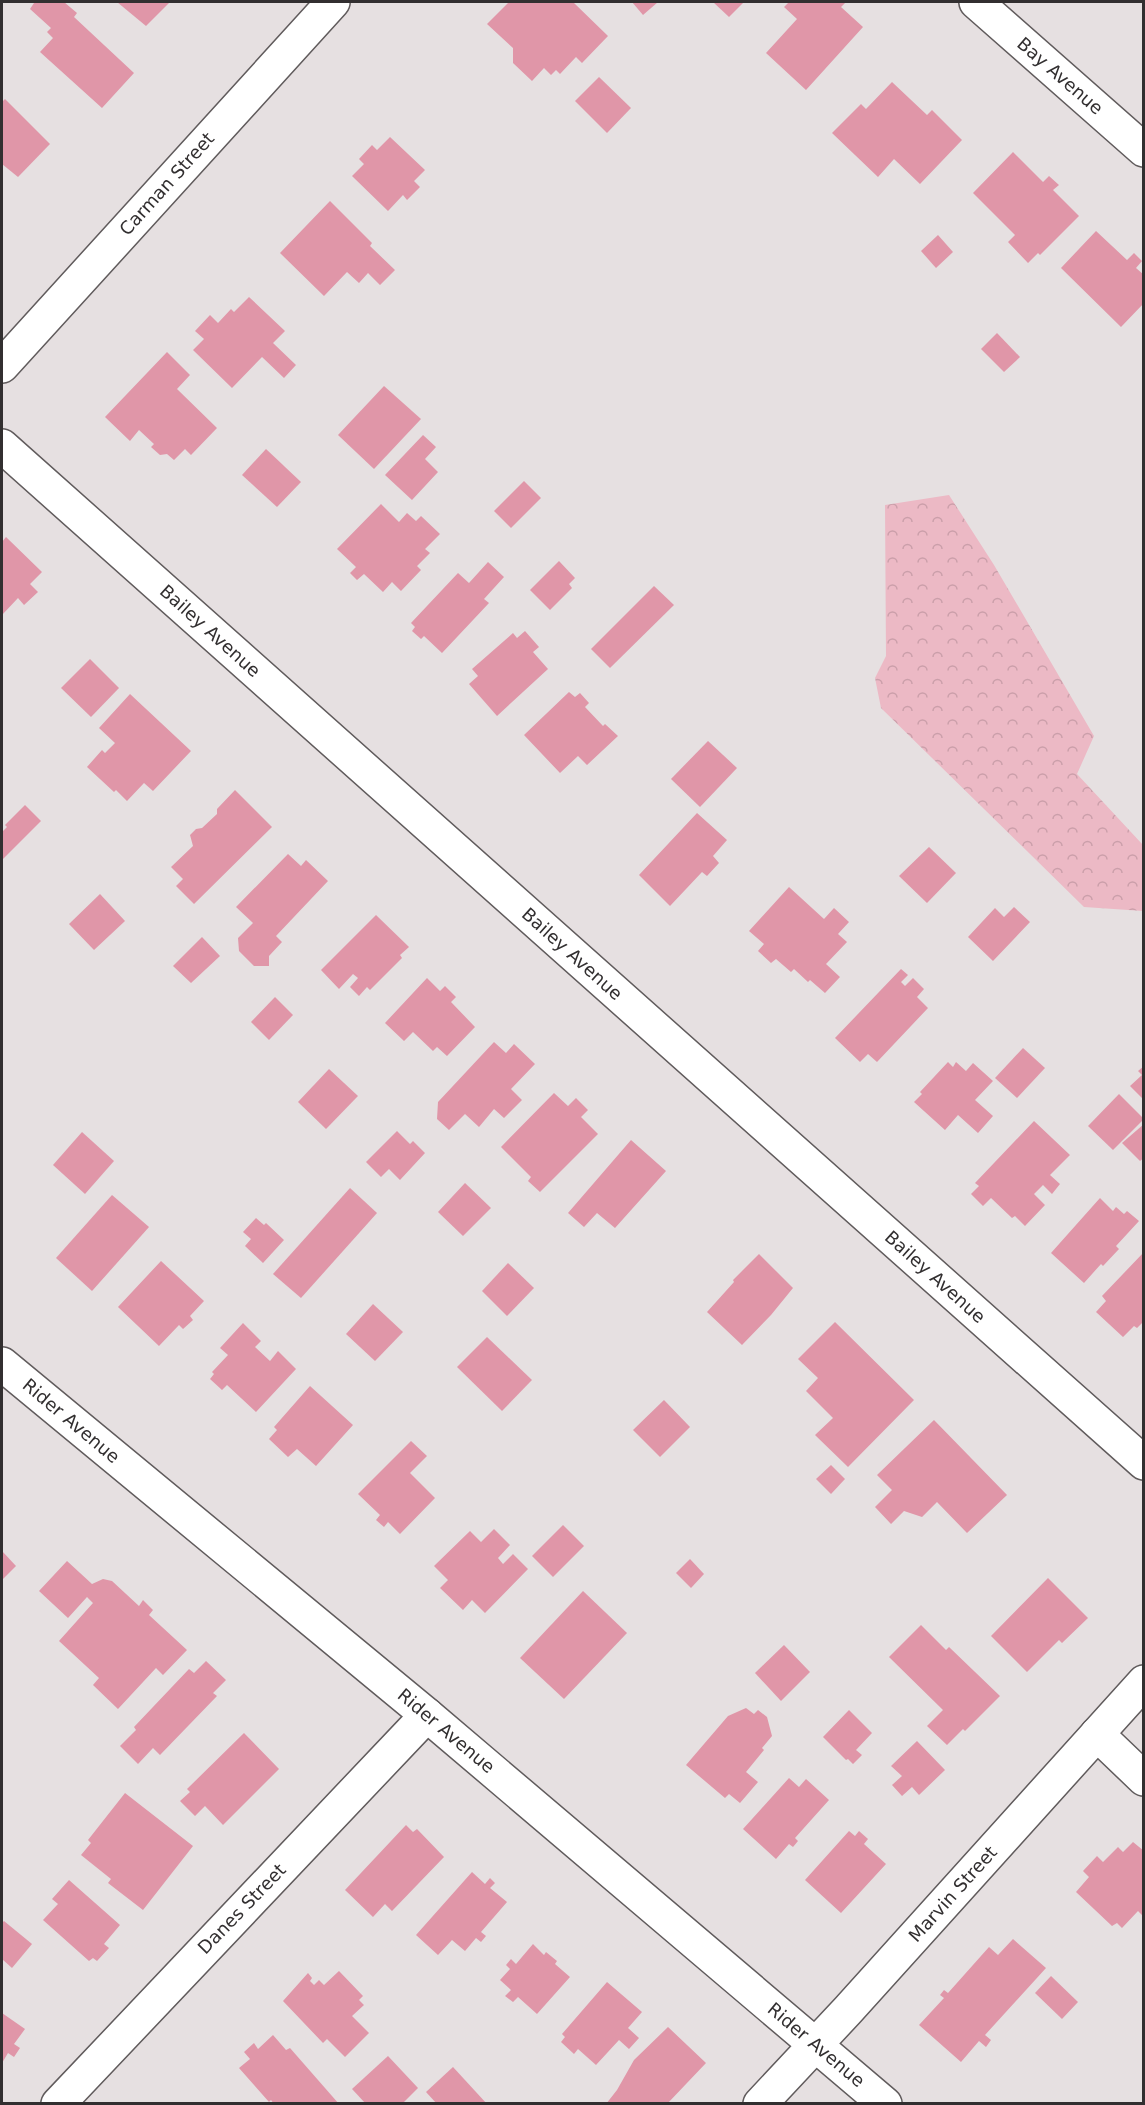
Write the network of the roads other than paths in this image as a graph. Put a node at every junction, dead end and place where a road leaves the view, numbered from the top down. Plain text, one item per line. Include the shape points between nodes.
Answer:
1 (333, 2) edge
2 (976, 2) edge
3 (1143, 150) edge
4 (2, 366) edge
5 (2, 446) edge
6 (2, 1364) edge
7 (1143, 1462) edge
8 (1143, 1682) edge
9 (427, 1715) junction
10 (1097, 1734) junction
11 (1143, 1779) edge
12 (816, 2045) junction
13 (58, 2103) edge
14 (760, 2103) edge
15 (885, 2103) edge

1 - 4 street, Carman Street
2 - 3 street, Bay Avenue
5 - 7 street, Bailey Avenue
6 - 9 street, Rider Avenue
8 - 10 street, Marvin Street
9 - 12 street, Rider Avenue
9 - 13 street, Danes Street
10 - 11 street
10 - 12 street, Marvin Street
12 - 14 street, Marvin Street
12 - 15 street, Rider Avenue

